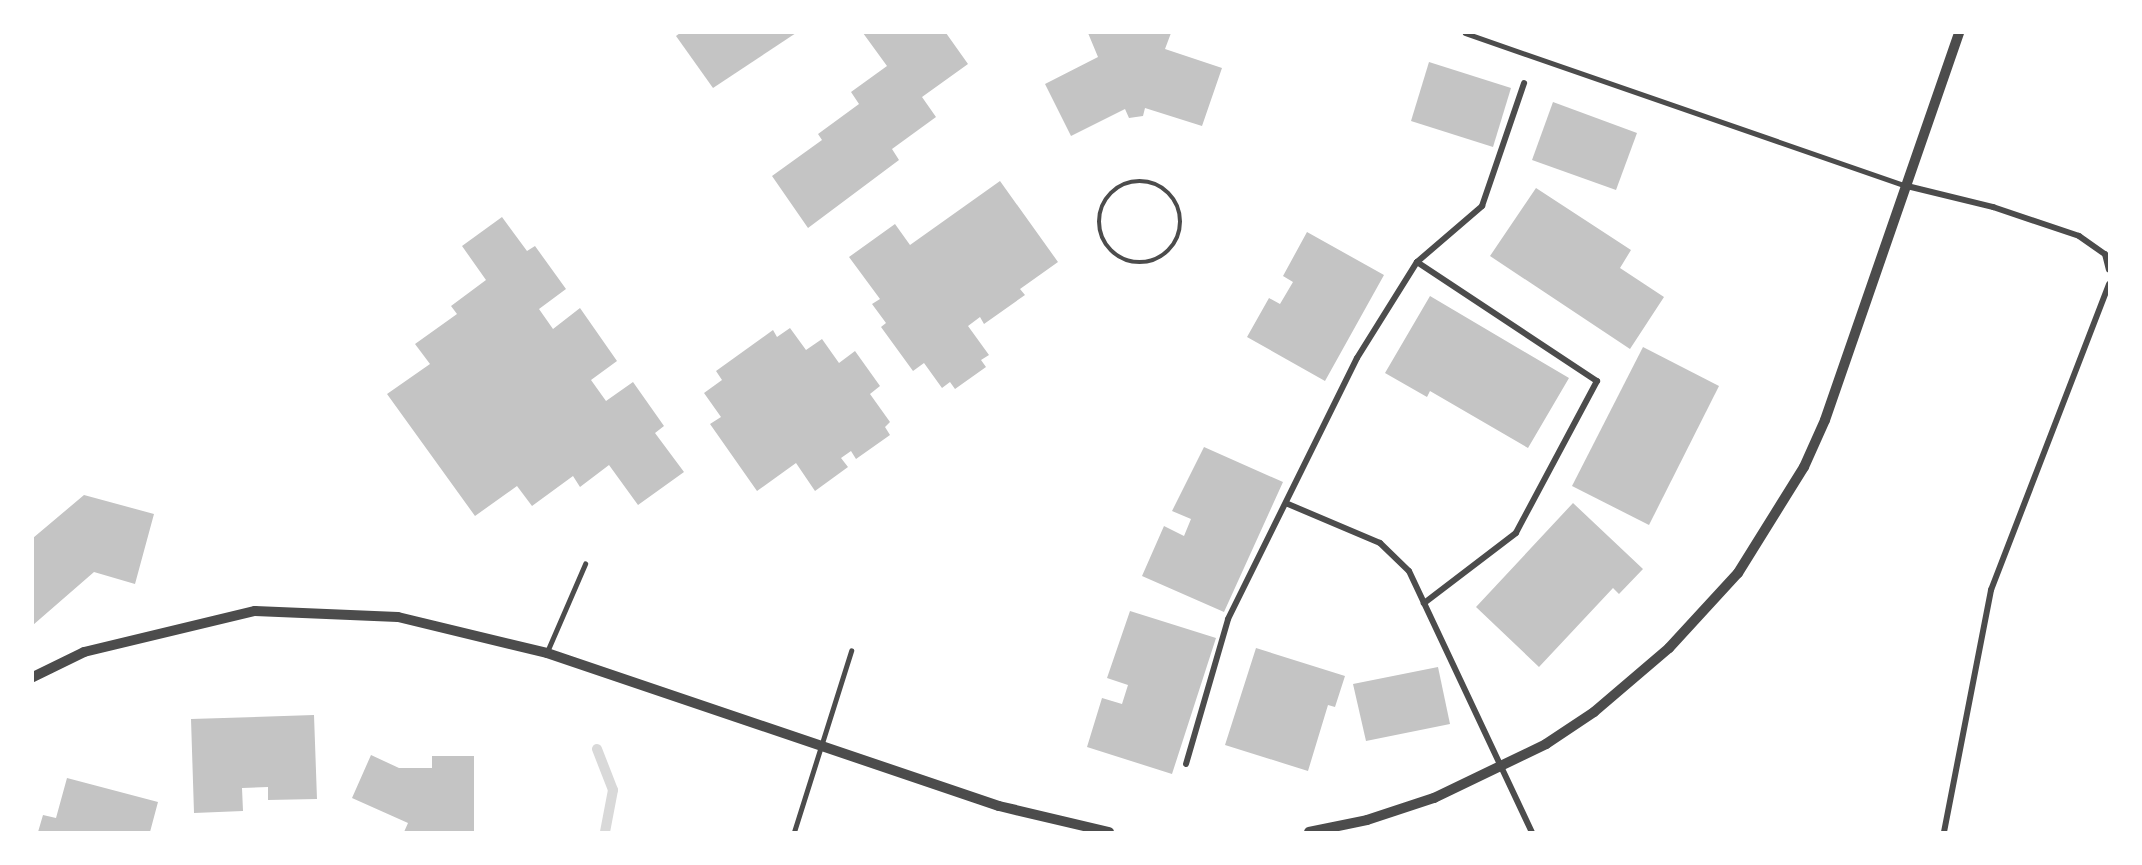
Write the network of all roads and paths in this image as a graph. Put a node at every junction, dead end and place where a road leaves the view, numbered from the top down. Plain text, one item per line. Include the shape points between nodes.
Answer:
1 (1465, 33) edge
2 (1959, 33) edge
3 (1524, 83) dead end
4 (1135, 180) joint
5 (1907, 186) junction
6 (1417, 262) junction
7 (2109, 270) edge
8 (2109, 284) edge
9 (1288, 504) junction
10 (585, 564) dead end
11 (1424, 603) junction
12 (851, 651) dead end
13 (547, 653) junction
14 (33, 677) edge
15 (822, 744) junction
16 (1186, 764) dead end
17 (1505, 767) junction
18 (794, 832) edge
19 (1109, 832) edge
20 (1309, 832) edge
21 (1532, 832) edge
22 (1944, 832) edge

1 - 5 lane
2 - 5 street
3 - 6 street via 1482,206
4 - 4 lane via 1107,196 1100,210 1099,226 1103,242 1113,254 1128,262 1144,264 1160,259 1172,248 1180,233 1181,218 1166,190
5 - 7 street via 1993,207 2079,236 2104,254
5 - 17 street via 1825,420 1804,467 1738,573 1703,615 1633,681 1594,712
6 - 9 street via 1357,358
6 - 11 street via 1597,381 1516,533
8 - 22 street via 1991,590
9 - 11 street via 1380,543 1409,571
9 - 16 street via 1228,619
10 - 13 lane
11 - 17 street
12 - 15 lane
13 - 14 street via 398,617 255,611 84,652
13 - 15 street
15 - 18 lane
15 - 19 street via 999,806
17 - 20 street via 1434,798 1367,820
17 - 21 street

